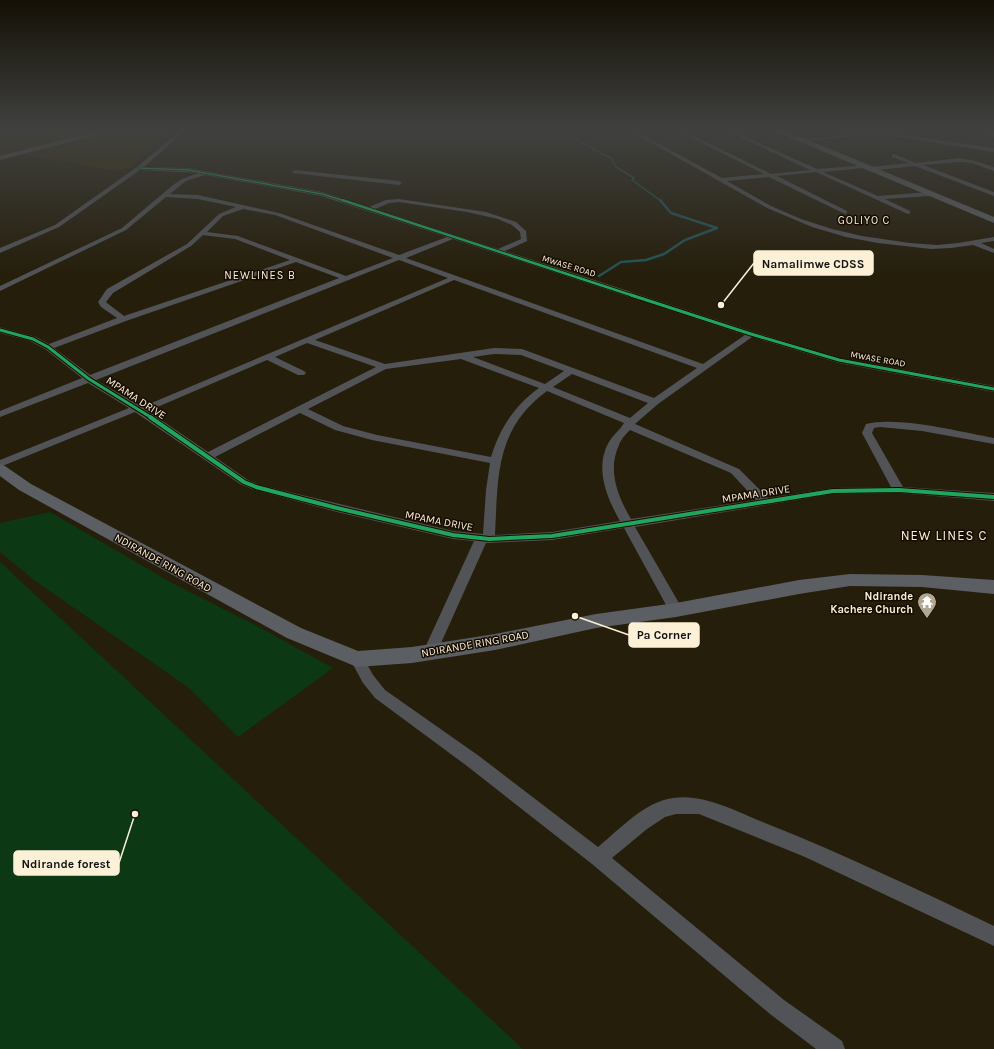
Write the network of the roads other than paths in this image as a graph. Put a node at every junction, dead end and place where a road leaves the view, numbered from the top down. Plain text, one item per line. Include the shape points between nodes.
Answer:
1 (126, 177) edge
2 (193, 177) edge
3 (226, 177) edge
4 (348, 177) edge
5 (716, 177) edge
6 (759, 177) edge
7 (772, 177) edge
8 (830, 177) edge
9 (890, 177) edge
10 (950, 177) edge
11 (722, 180) junction
12 (929, 194) junction
13 (994, 194) edge
14 (164, 195) junction
15 (877, 198) junction
16 (391, 200) junction
17 (242, 207) junction
18 (370, 209) junction
19 (844, 212) dead end
20 (908, 212) dead end
21 (994, 220) edge
22 (203, 233) junction
23 (452, 237) junction
24 (994, 239) edge
25 (974, 243) junction
26 (0, 251) edge
27 (994, 251) edge
28 (498, 252) junction
29 (398, 258) junction
30 (296, 260) junction
31 (345, 278) junction
32 (453, 278) junction
33 (0, 289) edge
34 (123, 319) junction
35 (0, 330) edge
36 (751, 334) junction
37 (306, 340) junction
38 (48, 347) junction
39 (460, 355) junction
40 (267, 357) junction
41 (384, 367) junction
42 (704, 368) junction
43 (572, 370) junction
44 (301, 373) dead end
45 (89, 379) junction
46 (546, 388) junction
47 (994, 389) edge
48 (655, 402) junction
49 (138, 409) junction
50 (301, 410) junction
51 (0, 414) edge
52 (629, 424) junction
53 (994, 441) edge
54 (208, 456) junction
55 (496, 461) junction
56 (0, 464) edge
57 (0, 469) edge
58 (899, 490) junction
59 (994, 497) edge
60 (764, 501) junction
61 (628, 524) junction
62 (486, 539) junction
63 (994, 587) edge
64 (676, 610) junction
65 (430, 652) junction
66 (357, 659) junction
67 (598, 858) junction
68 (994, 936) edge
69 (834, 1049) edge

1 - 26 street via 57,226
2 - 14 street via 184,180
3 - 18 street, MWASE ROAD via 322,194
4 - 16 street via 402,182 399,192
5 - 11 street
6 - 11 street
7 - 19 street
8 - 15 street
9 - 12 street
10 - 13 street
11 - 25 street via 789,217 829,232 924,247
12 - 15 street
12 - 21 street
14 - 17 street via 198,197
14 - 33 street via 124,229
15 - 20 street
16 - 18 street
16 - 28 street via 474,211 504,218 522,230 525,240
17 - 22 street via 221,215
17 - 29 street via 277,214
18 - 23 street, MWASE ROAD
22 - 30 street via 236,237
22 - 34 street via 189,245 110,291 102,302
23 - 28 street, MWASE ROAD
23 - 29 street
24 - 25 street
25 - 27 street
28 - 36 street, MWASE ROAD
29 - 31 street
29 - 32 street
30 - 31 street
30 - 34 street
31 - 45 street
32 - 37 street
32 - 42 street
34 - 38 street
35 - 38 street, MPAMA DRIVE via 33,339
36 - 42 street
36 - 47 street, MWASE ROAD via 839,360
37 - 40 street
37 - 41 street
38 - 45 street, MPAMA DRIVE
39 - 41 street
39 - 43 street via 494,351 517,352
39 - 46 street
40 - 44 street
40 - 49 street
41 - 50 street
42 - 48 street
43 - 46 street
43 - 48 street
45 - 49 street, MPAMA DRIVE
45 - 51 street
46 - 52 street
46 - 55 street via 516,414 504,434
48 - 52 street
49 - 54 street, MPAMA DRIVE
49 - 56 street
50 - 54 street
50 - 55 street via 339,428 376,438
52 - 60 street via 730,469 745,480
52 - 61 street via 614,443 608,468 609,483
53 - 58 street via 922,428 880,424 870,426 867,433
54 - 62 street, MPAMA DRIVE via 244,482 270,492 453,535
55 - 62 street
57 - 66 street, NDIRANDE RING ROAD via 25,487 294,633
58 - 59 street, MPAMA DRIVE
58 - 60 street, MPAMA DRIVE via 833,491
60 - 61 street, MPAMA DRIVE
61 - 62 street, MPAMA DRIVE via 552,536
61 - 64 street
62 - 65 street
63 - 64 street, NDIRANDE RING ROAD via 922,581 850,580
64 - 65 street, NDIRANDE RING ROAD via 596,621 495,642
65 - 66 street, NDIRANDE RING ROAD
66 - 67 street via 380,694 473,761
67 - 68 street via 654,813 680,805 699,806 809,850
67 - 69 street via 777,1007

